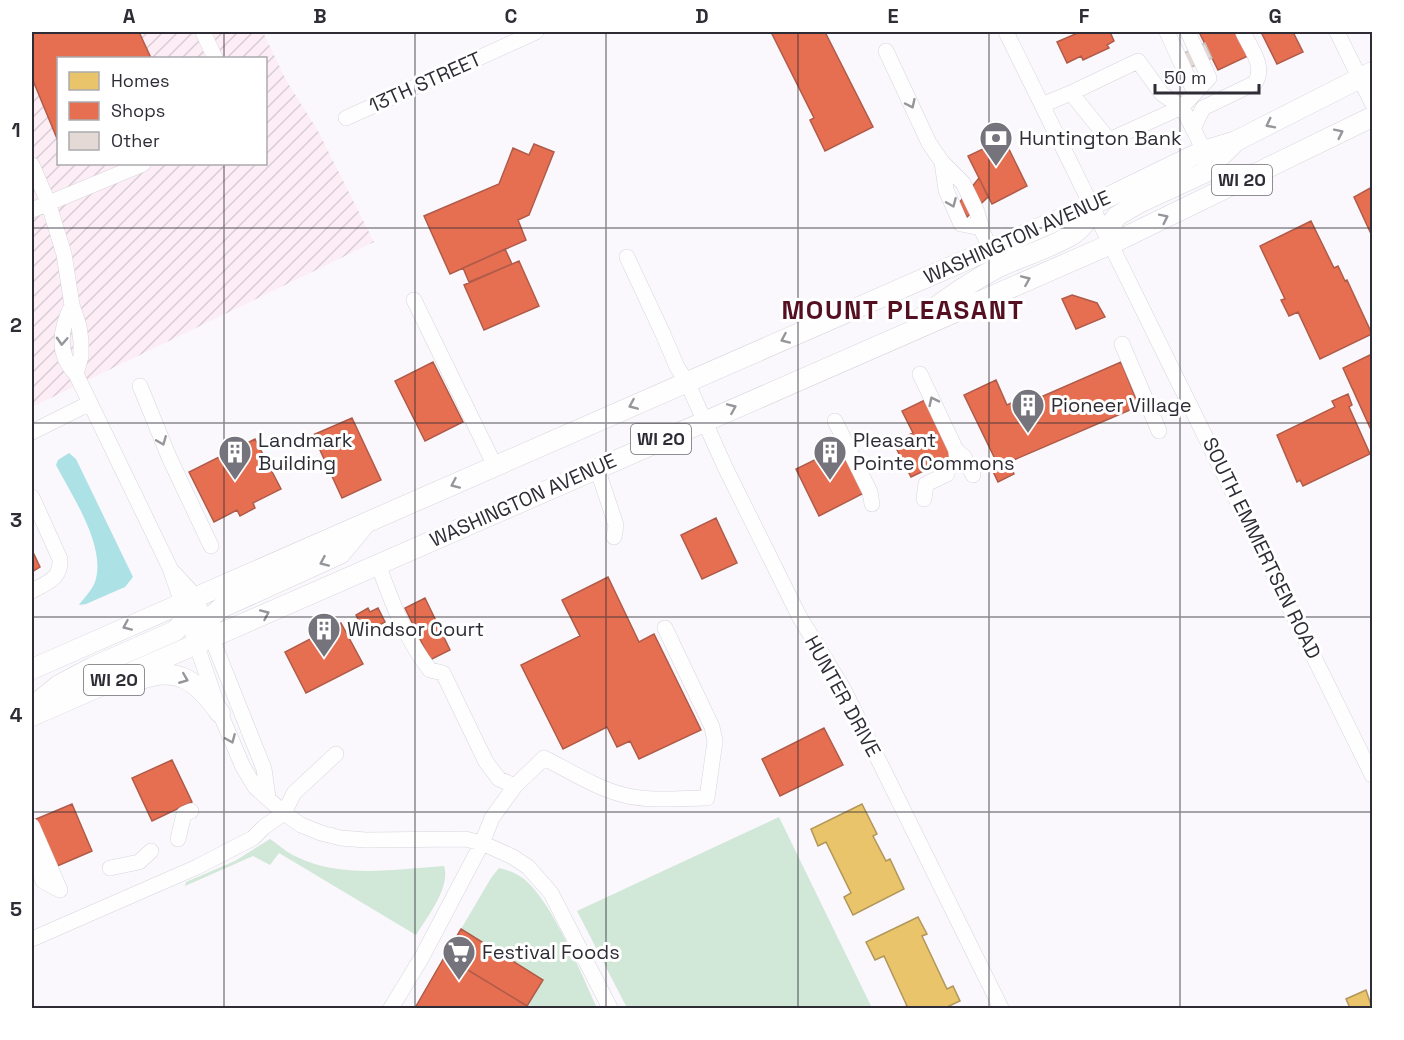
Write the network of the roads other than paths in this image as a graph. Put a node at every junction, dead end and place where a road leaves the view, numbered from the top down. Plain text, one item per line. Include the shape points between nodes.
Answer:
1 (203, 32) edge
2 (536, 32) edge
3 (1006, 32) edge
4 (1167, 32) edge
5 (1188, 32) edge
6 (1243, 32) edge
7 (1336, 32) edge
8 (886, 51) dead end
9 (215, 57) edge
10 (1366, 75) edge
11 (1071, 93) junction
12 (1195, 93) junction
13 (1372, 103) edge
14 (1042, 105) junction
15 (1182, 107) junction
16 (1372, 117) edge
17 (346, 118) dead end
18 (1193, 129) junction
19 (1236, 141) junction
20 (1203, 151) junction
21 (32, 165) edge
22 (140, 165) edge
23 (48, 202) junction
24 (1092, 205) junction
25 (32, 210) edge
26 (1111, 244) junction
27 (992, 249) junction
28 (627, 257) dead end
29 (414, 300) dead end
30 (892, 339) junction
31 (1122, 344) dead end
32 (920, 374) dead end
33 (687, 382) junction
34 (140, 386) dead end
35 (90, 403) junction
36 (704, 420) junction
37 (835, 421) dead end
38 (1160, 431) dead end
39 (32, 432) edge
40 (956, 450) junction
41 (495, 466) junction
42 (597, 468) junction
43 (972, 475) dead end
44 (32, 497) edge
45 (924, 499) dead end
46 (872, 504) dead end
47 (366, 523) junction
48 (614, 537) dead end
49 (211, 546) dead end
50 (378, 564) junction
51 (32, 591) edge
52 (196, 620) junction
53 (665, 628) dead end
54 (32, 669) edge
55 (32, 708) edge
56 (220, 713) junction
57 (32, 716) edge
58 (32, 726) edge
59 (336, 754) dead end
60 (1372, 775) edge
61 (515, 786) junction
62 (268, 797) junction
63 (191, 811) dead end
64 (284, 813) junction
65 (32, 826) edge
66 (178, 839) dead end
67 (482, 843) junction
68 (151, 851) dead end
69 (32, 854) edge
70 (138, 862) junction
71 (110, 868) dead end
72 (149, 888) junction
73 (32, 939) edge
74 (391, 1008) edge
75 (610, 1008) edge
76 (1001, 1008) edge

1 - 9 street
2 - 17 street, 13TH STREET
3 - 14 street, SOUTH EMMERTSEN ROAD
4 - 12 street
5 - 12 street via 1209,78
6 - 18 street via 1260,76 1255,83 1203,108
7 - 10 street
8 -> 27 street via 929,143 963,183
10 - 13 street
10 -> 19 main road, WASHINGTON AVENUE / WI 20
11 - 14 street
11 - 15 street via 1138,61 1162,94
11 - 15 street via 1109,140
12 - 15 street
14 - 24 street, SOUTH EMMERTSEN ROAD
15 - 18 street
26 -> 16 main road, WASHINGTON AVENUE / WI 20
18 - 20 street
19 - 20 main road, WASHINGTON AVENUE / WI 20
19 - 26 main road via 1204,173 1117,216 1112,223
20 - 24 main road, WASHINGTON AVENUE / WI 20
21 - 23 street
22 - 23 street
23 - 25 street
23 - 35 street via 64,254 72,305 63,328 62,352
24 - 26 street, SOUTH EMMERTSEN ROAD
24 - 27 main road, WASHINGTON AVENUE / WI 20
24 - 30 main road via 1089,217 1072,235 974,281
30 -> 26 main road, WASHINGTON AVENUE / WI 20
26 - 60 street, SOUTH EMMERTSEN ROAD
27 -> 33 main road, WASHINGTON AVENUE / WI 20
28 - 33 street, HUNTER DRIVE
29 - 41 street
36 -> 30 main road, WASHINGTON AVENUE / WI 20
31 - 38 street
40 -> 32 street
33 - 36 street, HUNTER DRIVE
33 -> 41 main road, WASHINGTON AVENUE / WI 20
34 -> 49 street
35 - 39 street
35 - 52 street
36 - 42 main road, WASHINGTON AVENUE / WI 20
36 - 76 street, HUNTER DRIVE via 799,616 844,690
37 - 46 street via 870,492
40 - 43 street
40 - 45 street via 957,461 950,465 947,474 926,484
41 -> 47 main road, WASHINGTON AVENUE / WI 20
42 - 48 street via 616,525
42 - 50 main road, WASHINGTON AVENUE / WI 20
44 - 51 street via 60,558 61,569
47 - 52 main road, WASHINGTON AVENUE / WI 20
47 -> 52 main road via 340,554
52 -> 50 main road, WASHINGTON AVENUE / WI 20
50 - 61 street via 419,654 430,670 443,673 486,762 499,779
52 -> 54 main road, WASHINGTON AVENUE / WI 20
52 - 55 main road via 93,667 60,685
52 - 56 street
52 - 57 main road, WASHINGTON AVENUE / WI 20
52 - 62 street via 264,769
53 - 61 street via 712,727 715,741 707,798 625,796 544,758
58 -> 56 main road via 151,675 190,679
56 -> 62 street via 243,767 255,787
59 - 64 street via 294,793
61 - 67 street via 492,818
62 - 64 street
63 - 66 street via 184,814
64 - 67 street via 311,829 341,838 447,838
64 - 72 street via 253,838
65 - 69 street via 60,890 44,880
67 - 74 street
67 - 75 street via 528,867 551,893
68 - 70 street
70 - 71 street
70 - 72 street
72 - 73 street

